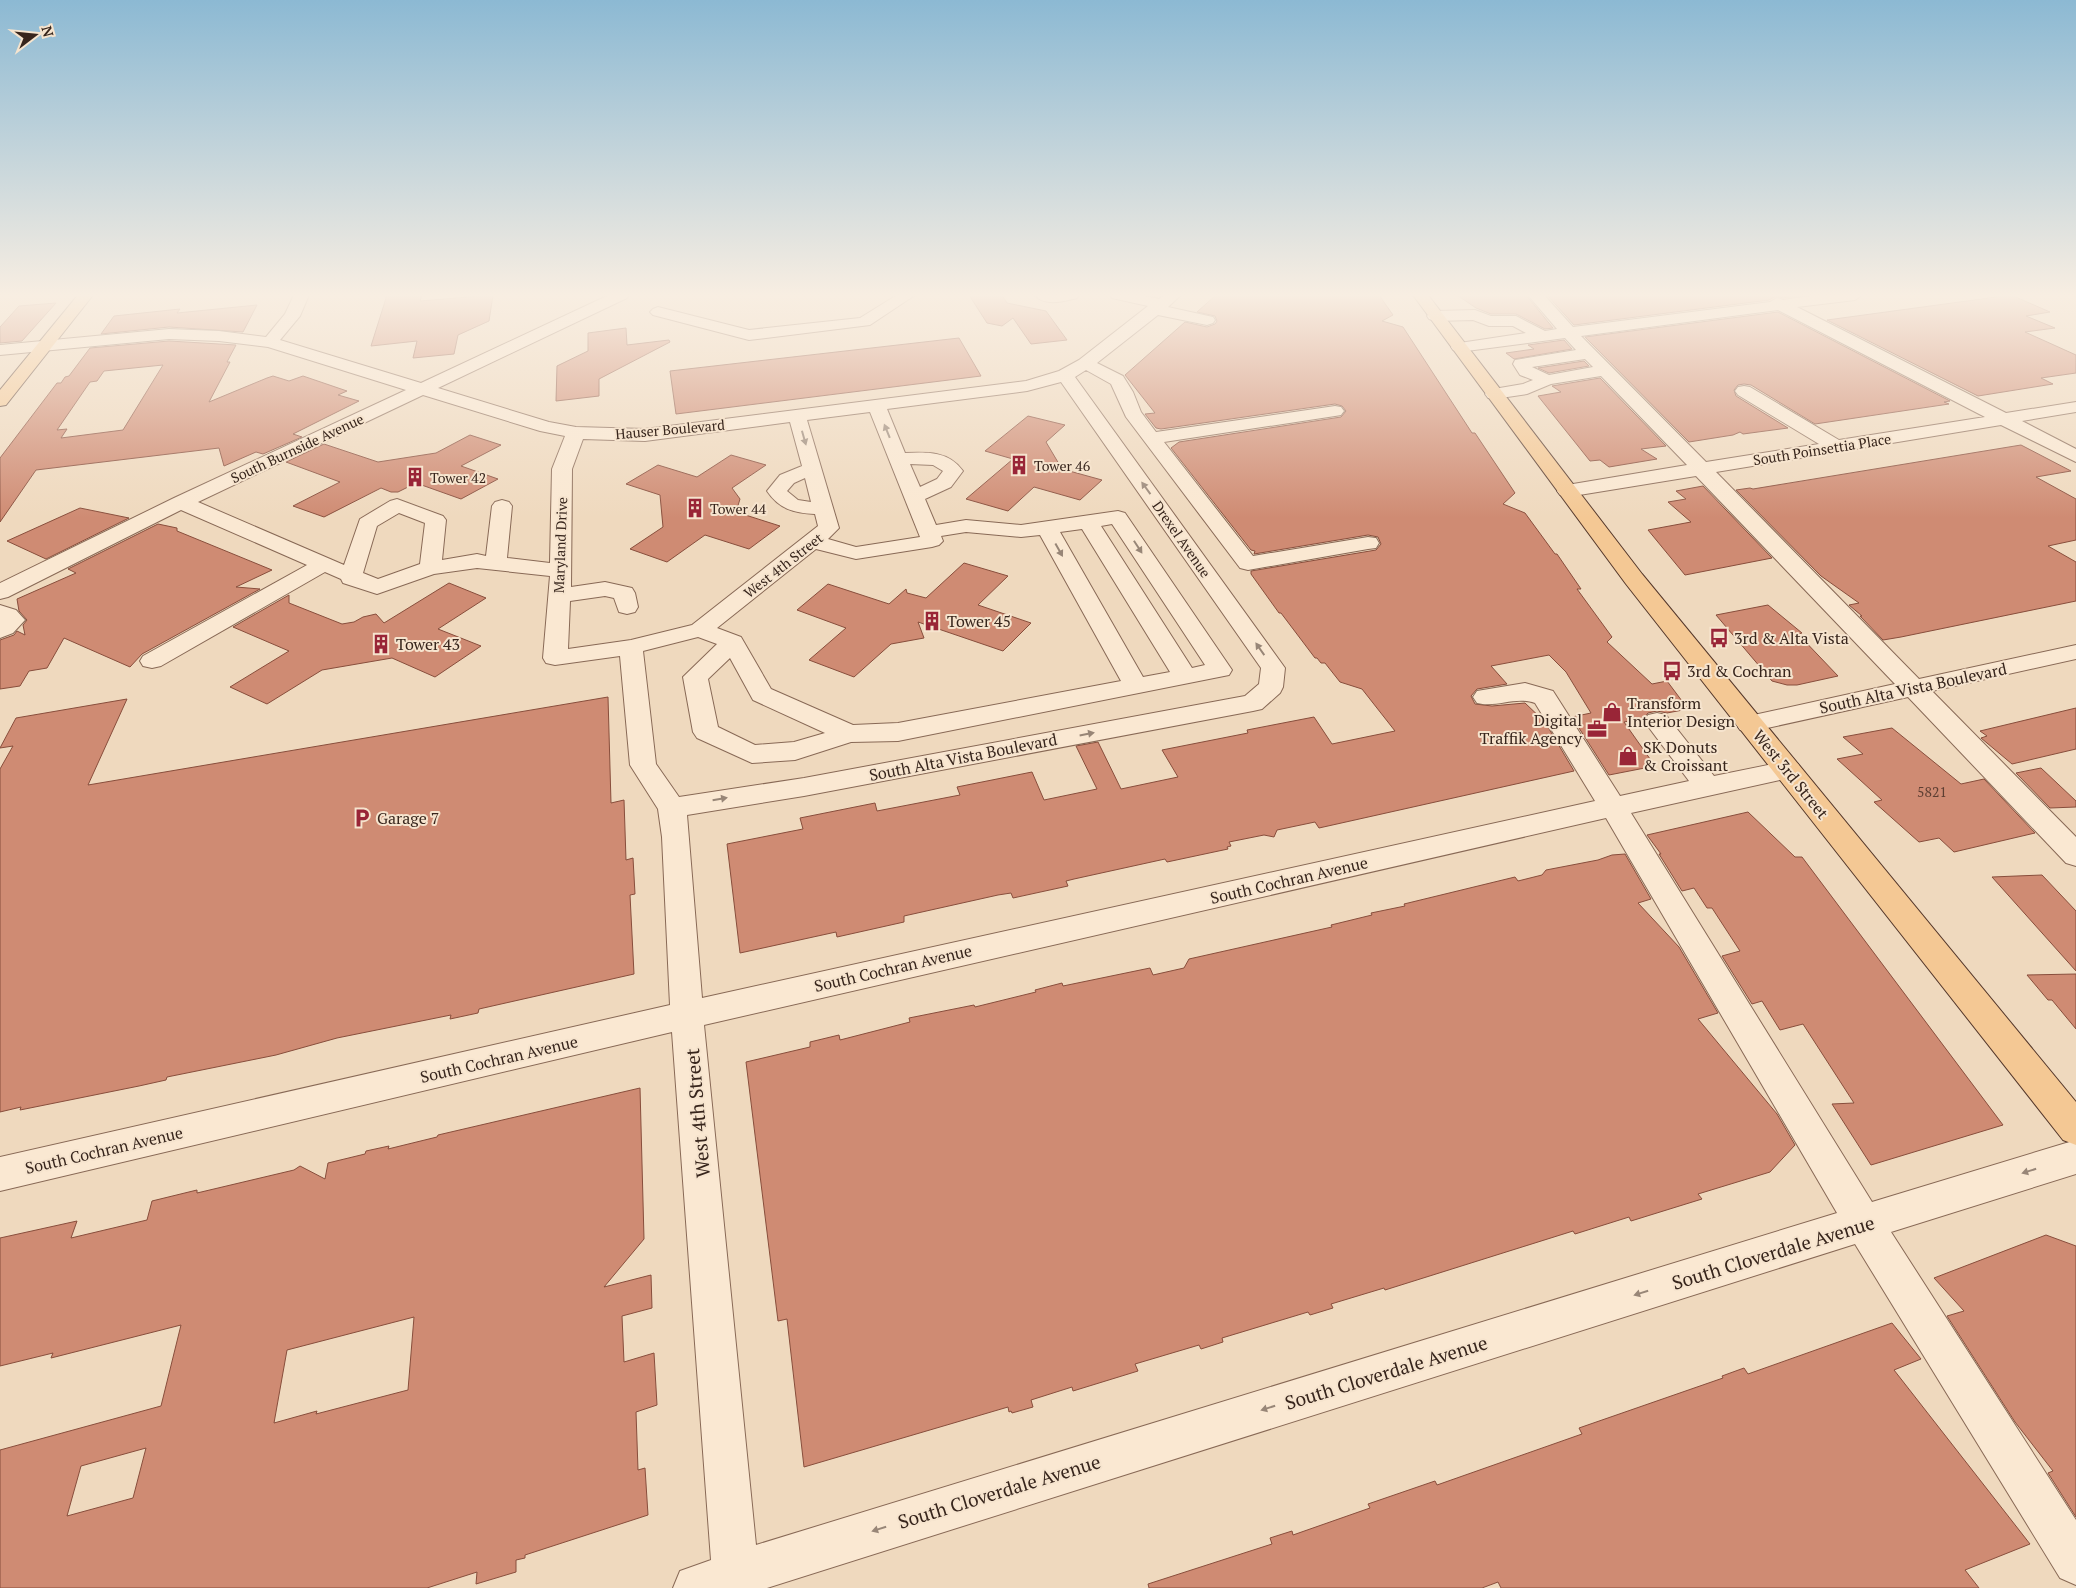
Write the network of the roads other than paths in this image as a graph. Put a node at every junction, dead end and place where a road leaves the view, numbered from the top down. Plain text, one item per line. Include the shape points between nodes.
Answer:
1 (26, 369) edge
2 (358, 369) edge
3 (466, 369) edge
4 (1076, 369) edge
5 (1099, 369) edge
6 (1475, 369) edge
7 (1524, 369) edge
8 (1906, 369) edge
9 (1605, 370) joint
10 (1065, 375) junction
11 (1546, 380) junction
12 (423, 389) junction
13 (1744, 390) dead end
14 (1494, 394) junction
15 (0, 401) edge
16 (876, 405) junction
17 (2076, 407) edge
18 (1335, 411) dead end
19 (798, 416) junction
20 (2002, 418) junction
21 (576, 433) junction
22 (1152, 438) junction
23 (1837, 447) junction
24 (2076, 456) edge
25 (898, 458) junction
26 (813, 469) junction
27 (1702, 469) junction
28 (1567, 490) junction
29 (914, 497) junction
30 (181, 502) junction
31 (502, 506) dead end
32 (824, 509) junction
33 (1088, 522) junction
34 (1047, 528) junction
35 (929, 532) junction
36 (813, 542) junction
37 (1368, 543) dead end
38 (496, 563) junction
39 (322, 565) junction
40 (430, 568) junction
41 (561, 571) junction
42 (351, 578) junction
43 (0, 592) edge
44 (559, 596) junction
45 (627, 606) dead end
46 (0, 612) edge
47 (700, 630) junction
48 (0, 631) edge
49 (733, 642) junction
50 (632, 647) junction
51 (2076, 652) edge
52 (555, 658) joint
53 (152, 661) dead end
54 (1185, 677) junction
55 (1136, 686) junction
56 (1913, 688) junction
57 (1486, 697) dead end
58 (1253, 703) joint
59 (1657, 721) dead end
60 (1749, 724) junction
61 (850, 734) junction
62 (752, 754) junction
63 (1788, 770) junction
64 (1708, 787) junction
65 (754, 794) junction
66 (1613, 807) junction
67 (672, 808) junction
68 (2076, 855) edge
69 (687, 1015) junction
70 (2076, 1129) edge
71 (2076, 1157) edge
72 (0, 1174) edge
73 (1864, 1224) junction
74 (2076, 1562) edge
75 (737, 1582) edge
76 (697, 1588) edge

1 - 15 main road
2 - 12 street, Hauser Boulevard
3 - 12 street, South Burnside Avenue
4 - 10 street, Hauser Boulevard
5 - 22 street via 1113,374 1123,385 1132,412
6 - 14 main road, West 3rd Street
7 - 11 street
8 - 20 street
9 - 11 street
9 - 27 street
10 - 16 street, Hauser Boulevard via 1027,386
58 -> 10 street, Drexel Avenue via 1271,687 1273,668
11 - 14 street via 1527,390
12 - 21 street, Hauser Boulevard via 546,427
12 - 30 street, South Burnside Avenue
13 - 23 street
14 - 28 main road, West 3rd Street
16 - 19 street, Hauser Boulevard via 839,402
25 -> 16 street
17 - 20 street, South Poinsettia Place
18 - 22 street
19 - 21 street, Hauser Boulevard via 645,435
19 -> 26 street, West 4th Street
20 - 23 street, South Poinsettia Place
20 - 24 street
21 - 41 street, Maryland Drive via 562,469
22 - 37 street via 1248,563
23 - 27 street, South Poinsettia Place
25 - 29 street
25 - 29 street via 933,458 948,464 953,471 944,483
26 - 32 street, West 4th Street
26 - 32 street via 780,484 777,491 783,501 798,507
27 - 28 street, South Poinsettia Place
27 - 56 street
28 - 60 main road, West 3rd Street
29 - 35 street
30 - 39 street
30 - 43 street, South Burnside Avenue
31 - 38 street
32 - 36 street, West 4th Street via 829,528
33 - 34 street
33 - 54 street
33 -> 54 street via 1118,517 1220,670
34 - 35 street via 1021,531 966,526
34 -> 55 street
35 - 36 street via 932,541 856,553
36 - 47 street, West 4th Street
38 - 40 street via 477,560
38 - 41 street
39 - 42 street
39 - 53 street
40 - 42 street via 377,587
40 - 42 street via 436,520 397,505 366,523
41 - 44 street, Maryland Drive
44 - 45 street via 605,589 624,593
44 - 52 street, Maryland Drive
46 - 48 street via 13,620
47 - 49 street
47 - 50 street, West 4th Street
49 - 61 street via 762,694
49 - 62 street via 695,677 706,732
50 - 52 street, West 4th Street
50 - 67 street, West 4th Street via 643,765
51 - 56 street, South Alta Vista Boulevard
54 - 55 street
55 - 61 street via 898,732
56 - 60 street, South Alta Vista Boulevard
56 - 68 street
57 - 66 street via 1525,691 1544,697
65 -> 58 street, South Alta Vista Boulevard
59 - 64 street
60 - 63 main road, West 3rd Street
61 - 62 street via 795,751
62 - 65 street
63 - 64 street, South Cochran Avenue
63 - 70 main road, West 3rd Street
64 - 66 street, South Cochran Avenue
67 -> 65 street, South Alta Vista Boulevard
66 - 69 street, South Cochran Avenue
66 - 73 street
67 - 69 street, West 4th Street
69 - 72 street, South Cochran Avenue
69 - 75 street, West 4th Street
71 -> 73 street, South Cloverdale Avenue
73 - 74 street
73 -> 75 street, South Cloverdale Avenue via 808,1551
75 - 76 street, South Cloverdale Avenue

